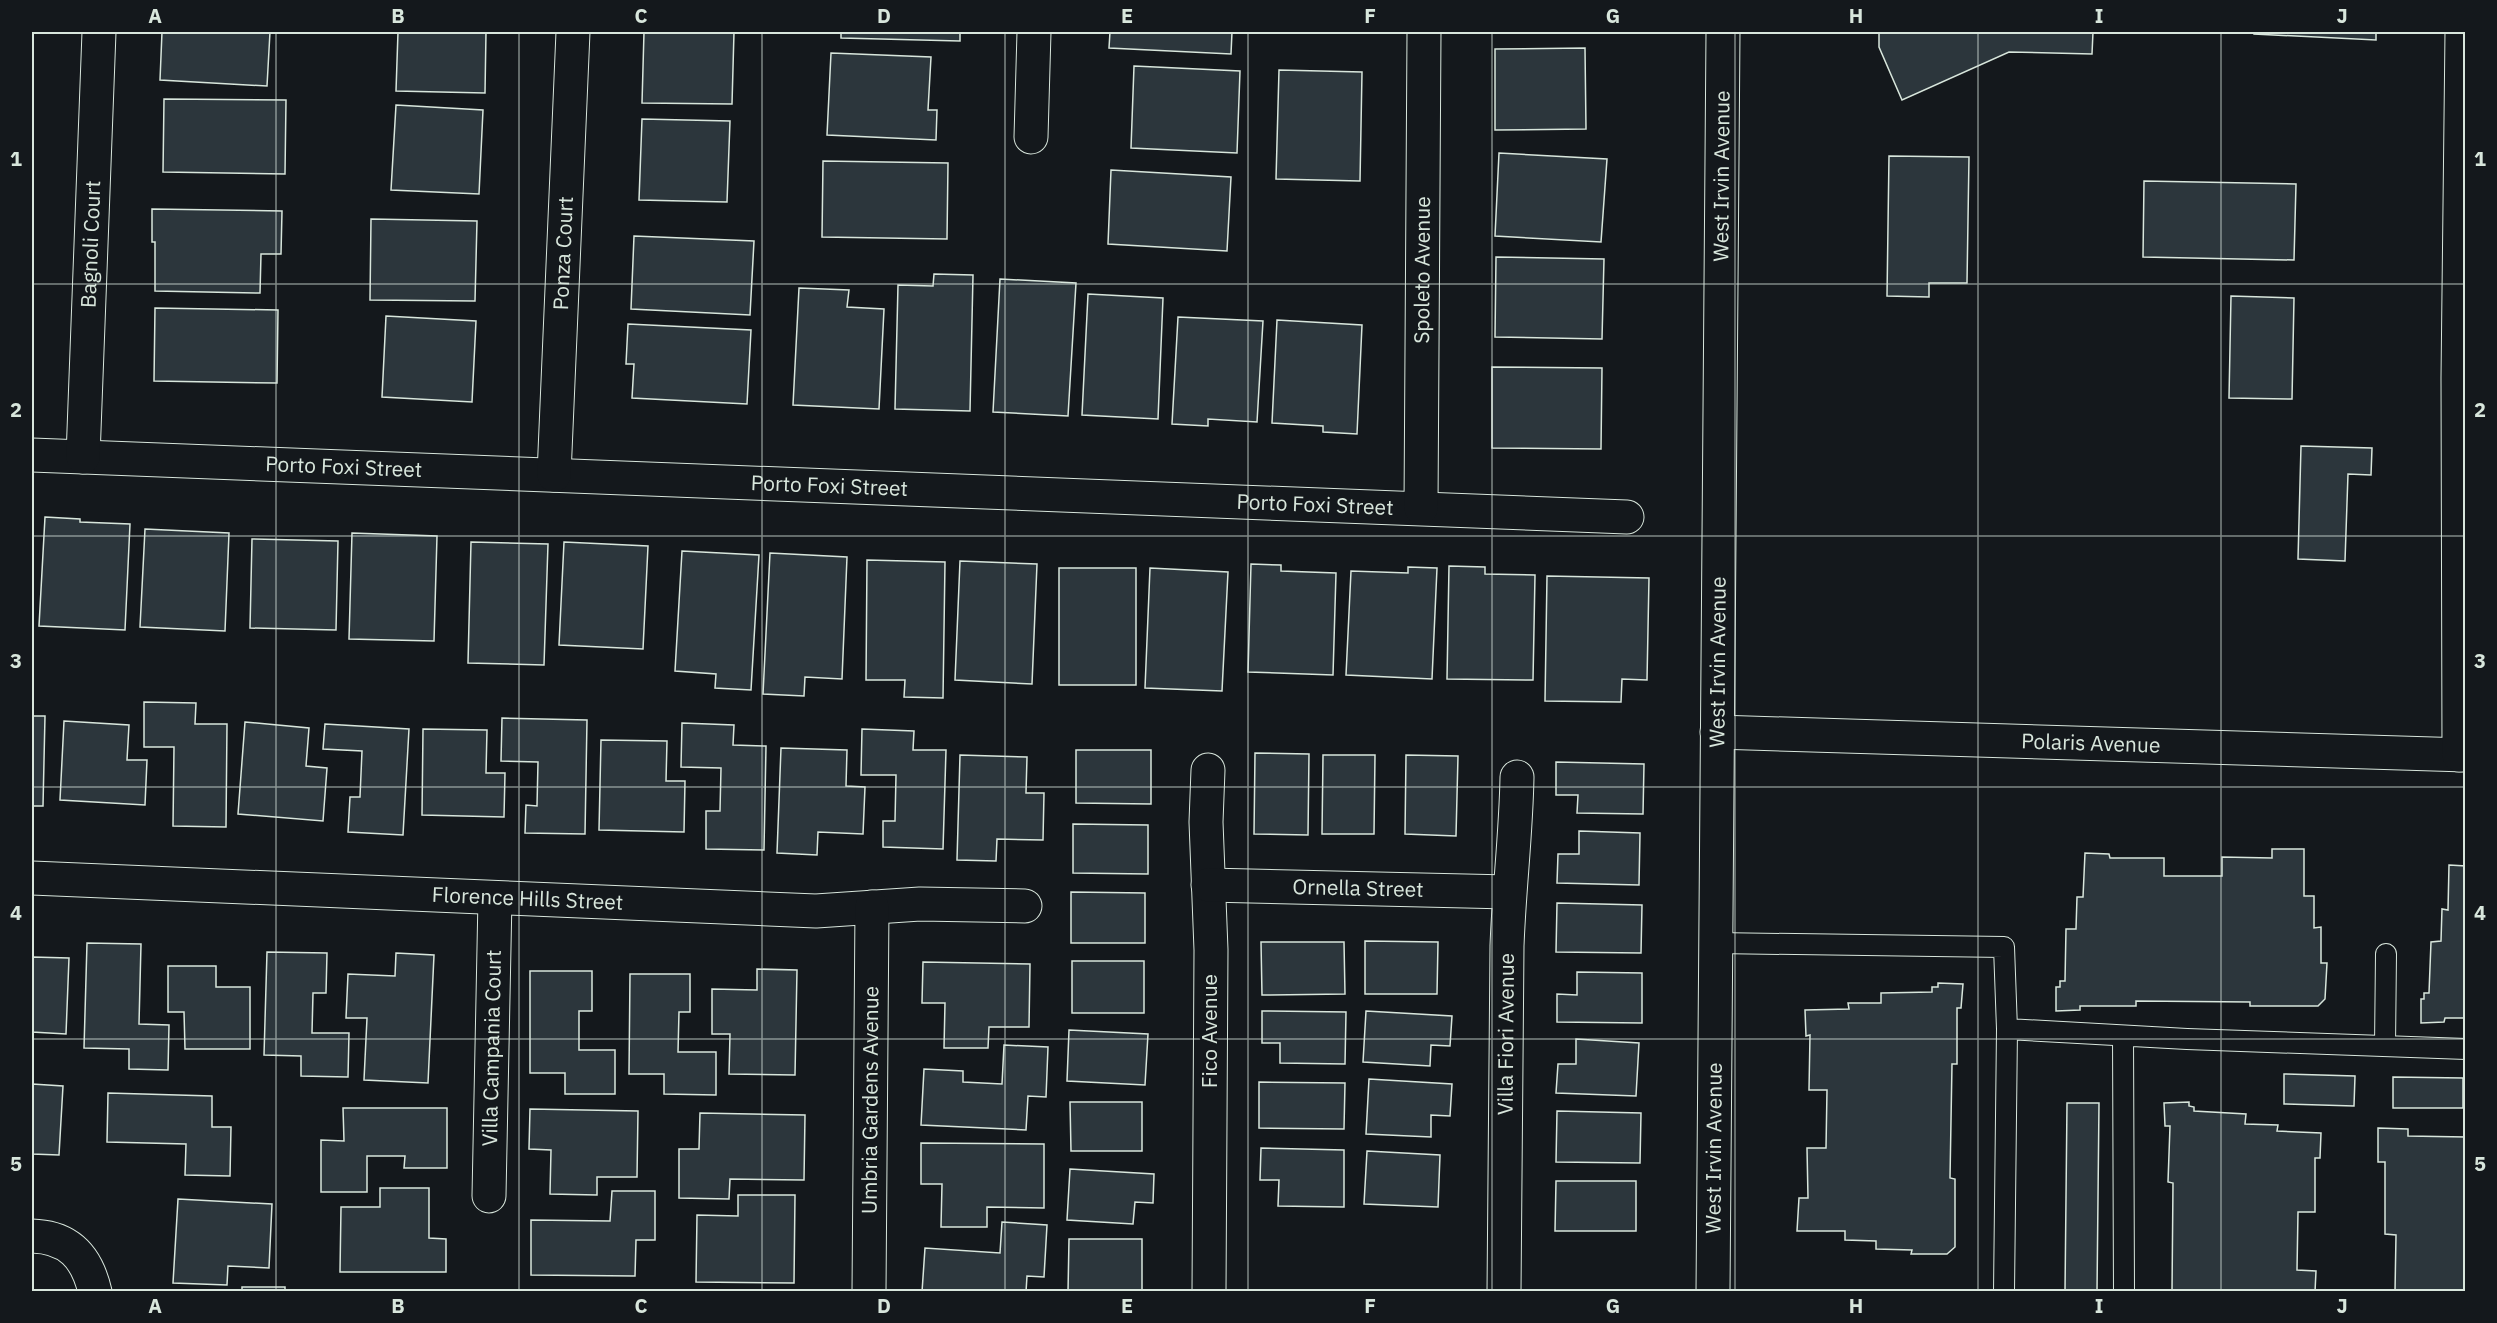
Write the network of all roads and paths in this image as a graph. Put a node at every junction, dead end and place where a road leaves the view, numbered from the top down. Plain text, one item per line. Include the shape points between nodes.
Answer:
1 (99, 32) edge
2 (573, 32) edge
3 (1034, 32) edge
4 (1424, 32) edge
5 (1723, 32) edge
6 (2462, 32) edge
7 (1031, 136) dead end
8 (32, 455) edge
9 (83, 457) junction
10 (554, 475) junction
11 (1421, 508) junction
12 (1627, 517) dead end
13 (1717, 732) junction
14 (2462, 755) edge
15 (1208, 770) dead end
16 (1517, 777) dead end
17 (32, 878) edge
18 (1208, 885) junction
19 (1509, 892) junction
20 (495, 898) junction
21 (1025, 906) dead end
22 (872, 907) junction
23 (1716, 943) junction
24 (2386, 954) dead end
25 (2007, 1029) junction
26 (2123, 1035) junction
27 (2385, 1046) junction
28 (2466, 1049) edge
29 (489, 1196) dead end
30 (32, 1236) edge
31 (95, 1292) edge
32 (870, 1292) edge
33 (1209, 1292) edge
34 (1504, 1292) edge
35 (1713, 1292) edge
36 (2004, 1292) edge
37 (2124, 1292) edge

1 - 9 street, Bagnoli Court
2 - 10 street, Ponza Court
3 - 7 street
4 - 11 street, Spoleto Avenue
5 - 13 street, West Irvin Avenue
6 - 14 street via 2458,378
8 - 9 street, Porto Foxi Street
9 - 10 street, Porto Foxi Street
10 - 11 street, Porto Foxi Street
11 - 12 street, Porto Foxi Street
13 - 14 street, Polaris Avenue
13 - 23 street, West Irvin Avenue
15 - 18 street, Fico Avenue
16 - 19 street, Villa Fiori Avenue
17 - 20 street, Florence Hills Street
18 - 19 street, Ornella Street
18 - 33 street, Fico Avenue
19 - 34 street, Villa Fiori Avenue
20 - 22 street, Florence Hills Street via 816,911
20 - 29 street, Villa Campania Court
21 - 22 street, Florence Hills Street
22 - 32 street, Umbria Gardens Avenue
23 - 25 lane via 2004,947
23 - 35 street, West Irvin Avenue
24 - 27 lane
25 - 26 lane
25 - 36 lane
26 - 27 lane
26 - 37 lane
27 - 28 lane
30 - 31 street via 63,1242 80,1257 90,1271

